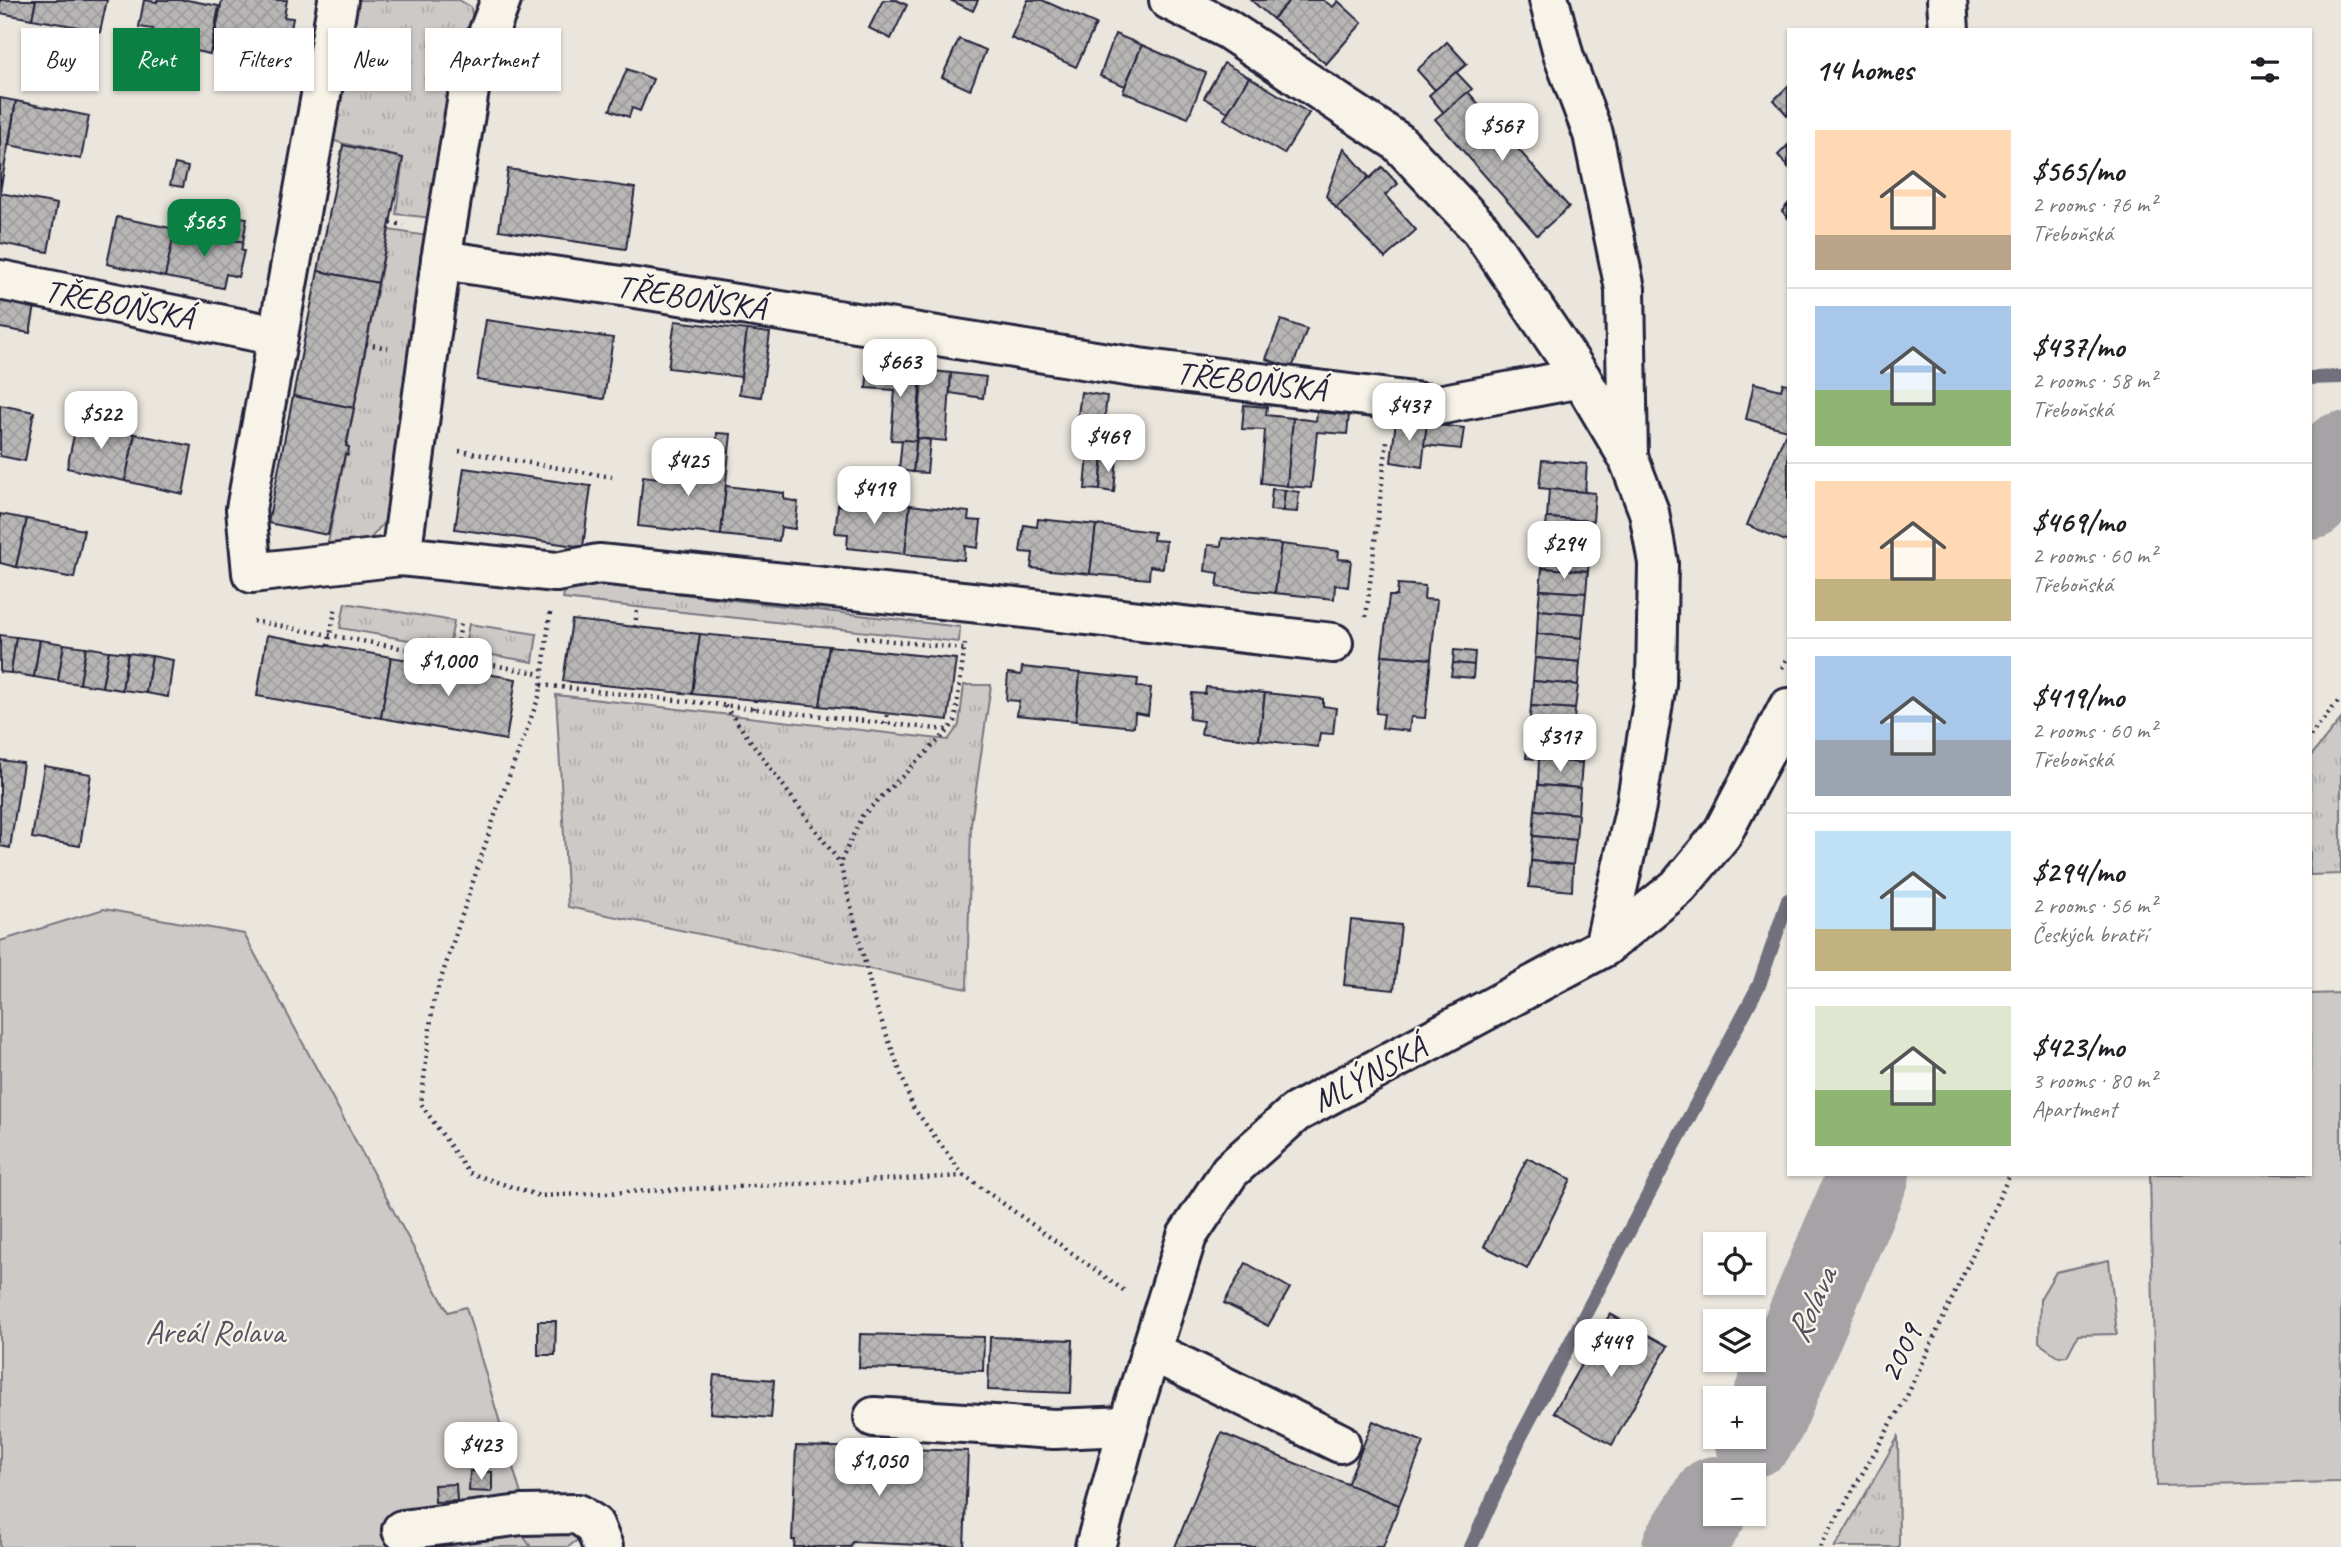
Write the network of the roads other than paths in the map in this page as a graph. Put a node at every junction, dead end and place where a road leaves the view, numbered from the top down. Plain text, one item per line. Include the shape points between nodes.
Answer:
1 (338, 0) edge
2 (501, 0) edge
3 (1169, 0) edge
4 (1549, 0) edge
5 (1947, 0) edge
6 (1949, 28) edge
7 (441, 260) junction
8 (0, 280) edge
9 (278, 336) junction
10 (1581, 378) junction
11 (1628, 457) junction
12 (401, 556) junction
13 (1333, 643) road end
14 (1787, 710) edge
15 (1604, 947) junction
16 (1156, 1334) junction
17 (874, 1417) dead end
18 (1128, 1426) junction
19 (1340, 1443) dead end
20 (402, 1530) dead end
21 (604, 1547) edge
22 (1095, 1547) edge

1 - 9 street
2 - 7 street via 471,78
3 - 10 street via 1227,29 1398,142 1481,230
4 - 11 street via 1564,58 1593,134 1625,289
5 - 6 street
7 - 10 street, TŘEBOŇSKÁ via 1139,368 1438,405
7 - 12 street
8 - 9 street, TŘEBOŇSKÁ
9 - 12 street via 246,509 252,573
10 - 11 street
11 - 15 street via 1649,512 1658,563 1656,684 1636,806
12 - 13 street via 555,572 599,564
14 - 15 street, MLÝNSKÁ via 1722,834 1678,887
15 - 16 street, MLÝNSKÁ via 1295,1113 1230,1171 1186,1236
16 - 18 street, MLÝNSKÁ
16 - 19 street
17 - 18 street via 1054,1429
18 - 22 street, MLÝNSKÁ
20 - 21 street via 522,1515 578,1514 594,1525

